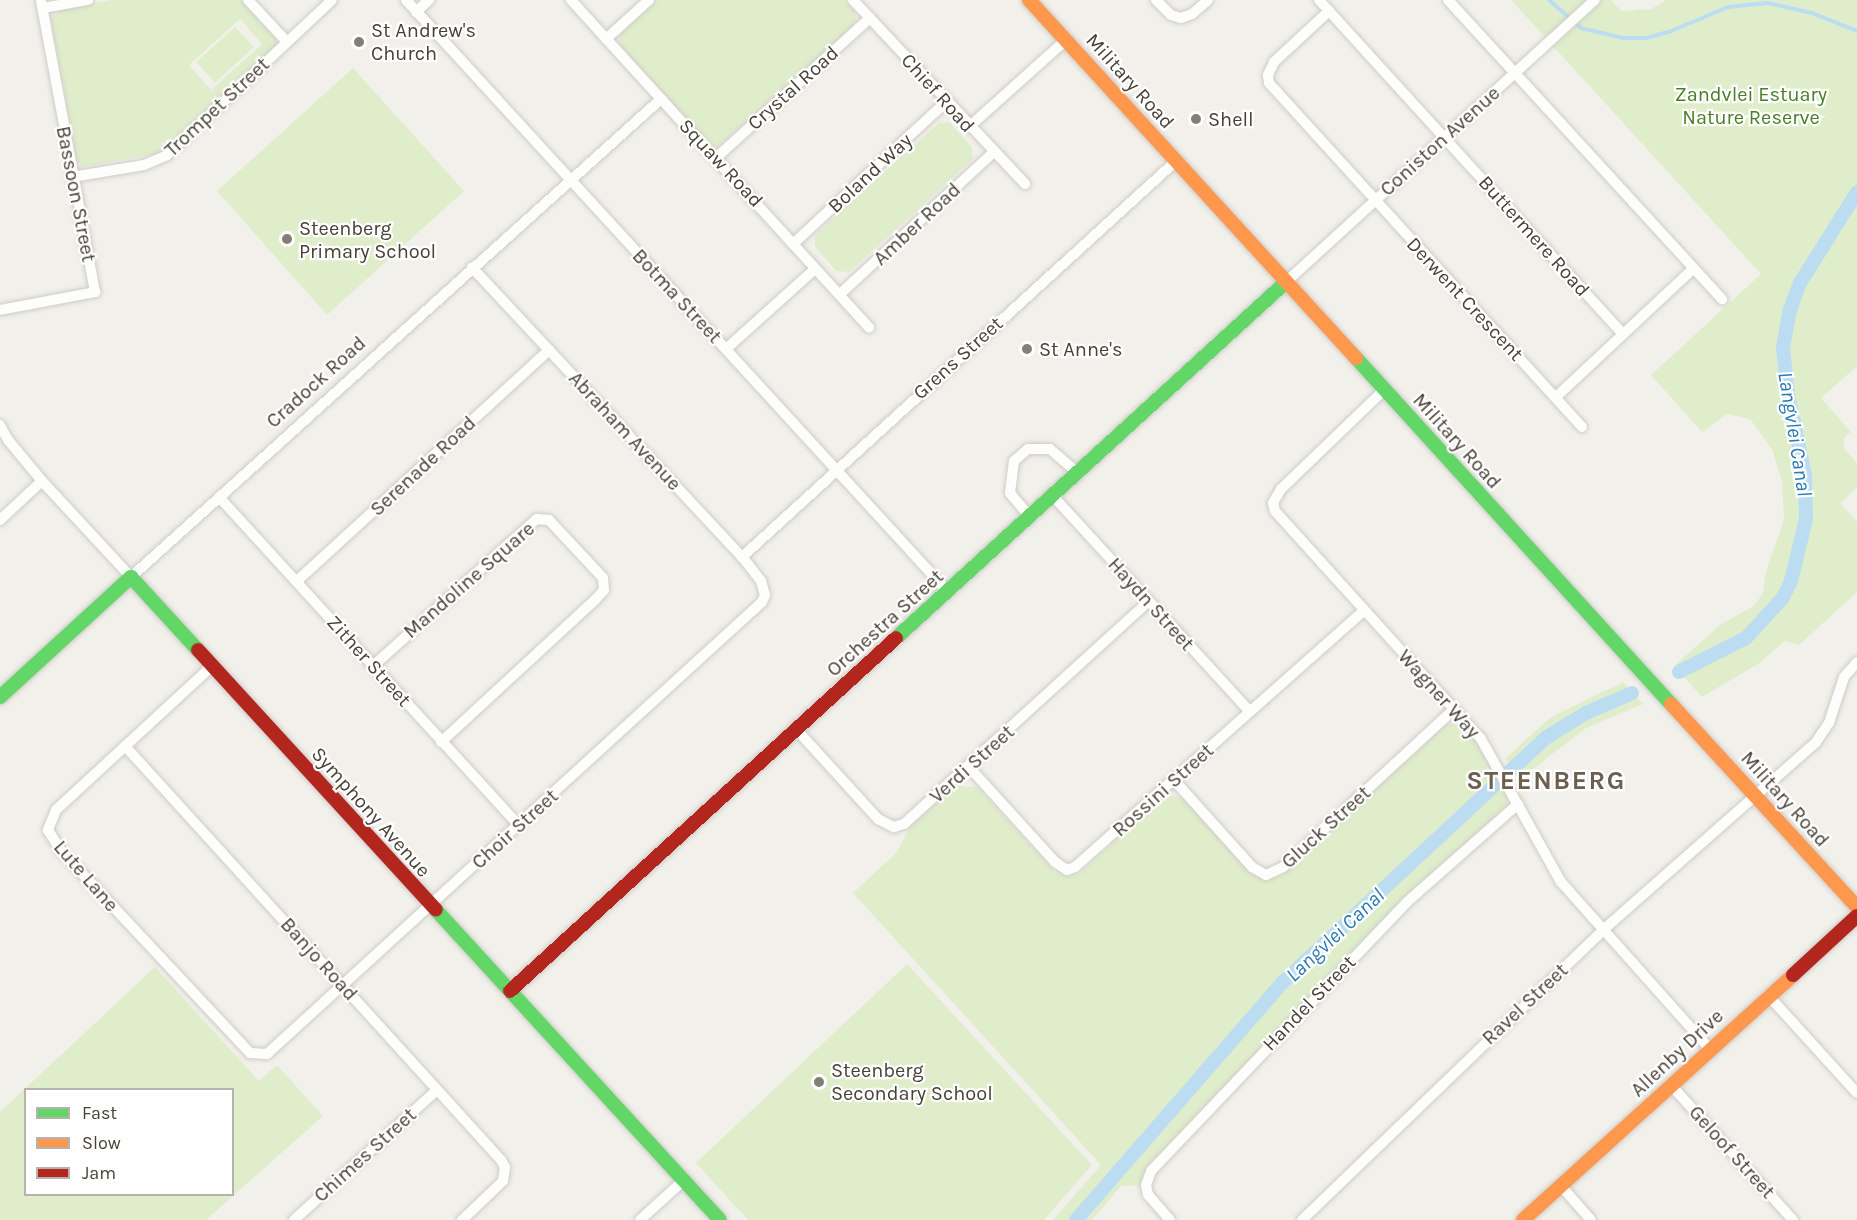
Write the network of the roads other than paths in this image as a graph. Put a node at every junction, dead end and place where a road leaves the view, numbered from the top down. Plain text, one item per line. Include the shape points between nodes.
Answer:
1 (88, 0) edge
2 (248, 0) edge
3 (332, 0) edge
4 (406, 0) edge
5 (429, 0) edge
6 (571, 0) edge
7 (649, 0) edge
8 (853, 0) edge
9 (1029, 0) edge
10 (1156, 0) edge
11 (1208, 0) edge
12 (1319, 0) edge
13 (1448, 0) edge
14 (1595, 0) edge
15 (42, 4) edge
16 (1329, 11) junction
17 (416, 12) junction
18 (870, 18) junction
19 (606, 39) junction
20 (1066, 40) junction
21 (287, 42) junction
22 (1515, 73) junction
23 (661, 99) junction
24 (946, 102) junction
25 (969, 127) junction
26 (1444, 138) junction
27 (993, 153) junction
28 (717, 157) junction
29 (1176, 161) junction
30 (72, 177) junction
31 (570, 182) junction
32 (1025, 184) dead end
33 (1375, 201) junction
34 (793, 244) junction
35 (471, 267) junction
36 (1693, 269) junction
37 (815, 270) junction
38 (1286, 282) junction
39 (840, 294) junction
40 (1722, 299) dead end
41 (0, 310) edge
42 (869, 328) dead end
43 (1623, 334) junction
44 (726, 349) junction
45 (549, 350) junction
46 (1384, 390) junction
47 (1556, 397) junction
48 (0, 425) edge
49 (1582, 428) dead end
50 (835, 469) junction
51 (1078, 473) junction
52 (42, 481) junction
53 (1053, 496) junction
54 (219, 497) junction
55 (1030, 518) junction
56 (0, 520) edge
57 (742, 556) junction
58 (131, 577) junction
59 (297, 581) junction
60 (948, 592) junction
61 (762, 602) joint
62 (1148, 602) junction
63 (1363, 611) junction
64 (1857, 662) edge
65 (212, 666) junction
66 (373, 666) junction
67 (0, 697) edge
68 (1454, 709) junction
69 (1250, 712) junction
70 (796, 729) junction
71 (441, 742) junction
72 (125, 746) junction
73 (969, 767) junction
74 (1174, 780) junction
75 (1756, 796) junction
76 (1518, 804) junction
77 (519, 826) junction
78 (431, 906) junction
79 (1857, 907) edge
80 (1857, 916) edge
81 (1603, 930) junction
82 (343, 986) junction
83 (510, 991) junction
84 (1768, 995) junction
85 (1710, 1049) junction
86 (267, 1054) joint
87 (1671, 1085) junction
88 (436, 1090) junction
89 (1857, 1093) edge
90 (684, 1180) junction
91 (1561, 1186) junction
92 (294, 1220) edge
93 (462, 1220) edge
94 (640, 1220) edge
95 (720, 1220) edge
96 (1170, 1220) edge
97 (1302, 1220) edge
98 (1523, 1220) edge
99 (1591, 1220) edge
100 (1793, 1220) edge

1 - 15 street
2 - 21 street, Trompet Street
3 - 21 street, Trompet Street
4 - 17 street, Botma Street
5 - 17 street
6 - 19 street, Squaw Road
7 - 19 street
8 - 18 street, Chief Road
9 - 20 street, Military Road
10 - 11 street via 1171,15 1181,18
12 - 16 street, Buttermere Road
13 - 22 street
14 - 22 street, Coniston Avenue
15 - 30 street, Bassoon Street
16 - 26 street, Buttermere Road
16 - 33 street, Derwent Crescent via 1274,62 1269,83
17 - 31 street, Botma Street
18 - 24 street, Chief Road
18 - 28 street, Crystal Road
19 - 23 street, Squaw Road
20 - 25 street
20 - 29 street, Military Road
21 - 30 street, Trompet Street via 167,155 144,165
22 - 26 street, Coniston Avenue
22 - 36 street
23 - 28 street, Squaw Road
23 - 31 street, Cradock Road
24 - 25 street, Chief Road
24 - 34 street, Boland Way
25 - 27 street, Chief Road
26 - 33 street, Coniston Avenue
26 - 43 street, Buttermere Road
27 - 32 street, Chief Road
27 - 39 street, Amber Road
28 - 34 street, Squaw Road
29 - 38 street, Military Road
29 - 50 street, Grens Street
30 - 41 street, Bassoon Street via 95,292
31 - 35 street, Cradock Road
31 - 44 street, Botma Street
33 - 38 street, Coniston Avenue
33 - 47 street, Derwent Crescent
34 - 37 street, Squaw Road
35 - 45 street, Abraham Avenue
35 - 54 street, Cradock Road
36 - 40 street
36 - 43 street
37 - 39 street, Squaw Road
37 - 44 street
38 - 46 street, Military Road
38 - 51 street, Orchestra Street
39 - 42 street, Squaw Road
43 - 47 street
44 - 50 street, Botma Street
45 - 57 street, Abraham Avenue
45 - 59 street, Serenade Road
46 - 63 street, Wagner Way via 1281,489 1273,503 1280,520
46 - 75 street, Military Road
47 - 49 street, Derwent Crescent
48 - 52 street, Symphony Avenue
50 - 57 street, Grens Street
50 - 60 street, Botma Street
51 - 53 street, Orchestra Street
51 - 55 street via 1050,449 1028,449 1014,461 1010,493
52 - 56 street
52 - 58 street, Symphony Avenue
53 - 55 street, Orchestra Street
53 - 62 street, Haydn Street
54 - 58 street, Cradock Road
54 - 59 street, Zither Street
55 - 60 street, Orchestra Street
57 - 61 street, Abraham Avenue via 761,581
58 - 65 street, Symphony Avenue
58 - 67 street, Cradock Road
59 - 66 street, Zither Street
60 - 70 street, Orchestra Street
61 - 77 street, Choir Street
62 - 69 street, Haydn Street
62 - 73 street, Verdi Street
63 - 68 street, Wagner Way
63 - 69 street, Rossini Street
64 - 75 street, Ravel Street via 1844,677 1824,733
65 - 72 street, Lute Lane
65 - 78 street, Symphony Avenue
66 - 71 street, Zither Street
66 - 71 street, Mandoline Square via 537,519 549,520 603,578 604,590 596,599
68 - 74 street, Gluck Street via 1283,867 1266,875 1252,867
68 - 76 street, Wagner Way via 1487,747
69 - 74 street, Rossini Street
70 - 73 street, Verdi Street via 878,819 894,827 913,818
70 - 83 street, Orchestra Street
71 - 77 street, Zither Street
72 - 82 street, Banjo Road
72 - 86 street, Lute Lane via 56,810 48,830 62,852 250,1053
73 - 74 street, Rossini Street via 1055,862 1067,870 1082,863
75 - 79 street, Military Road
75 - 81 street, Ravel Street
76 - 81 street, Wagner Way via 1562,882
76 - 96 street, Handel Street via 1407,902 1150,1171 1148,1195
77 - 78 street, Choir Street
78 - 82 street, Choir Street
78 - 83 street, Symphony Avenue
80 - 84 street, Allenby Drive
81 - 85 street, Wagner Way
81 - 97 street, Ravel Street
82 - 86 street, Choir Street
82 - 88 street, Banjo Road
83 - 90 street, Symphony Avenue
84 - 85 street, Allenby Drive
84 - 89 street
85 - 87 street, Allenby Drive
87 - 91 street, Allenby Drive
87 - 100 street, Geloof Street
88 - 92 street, Chimes Street
88 - 93 street, Banjo Road via 501,1160 506,1174 498,1187
90 - 94 street
90 - 95 street, Symphony Avenue
91 - 98 street, Allenby Drive
91 - 99 street

